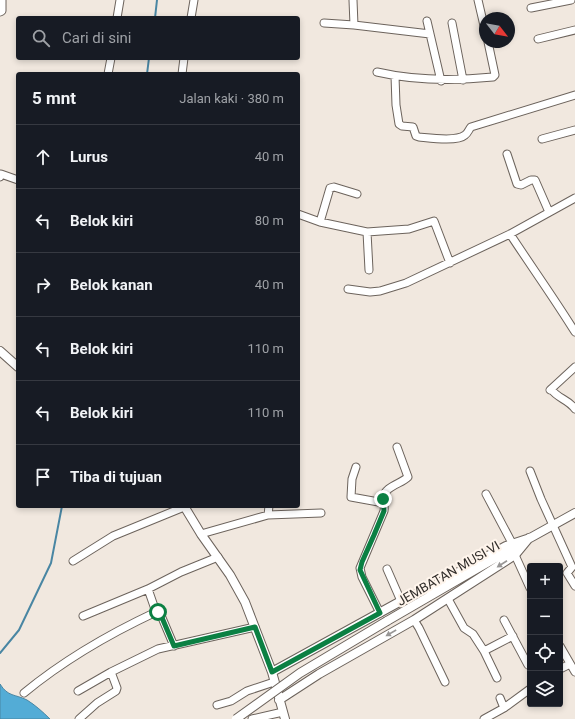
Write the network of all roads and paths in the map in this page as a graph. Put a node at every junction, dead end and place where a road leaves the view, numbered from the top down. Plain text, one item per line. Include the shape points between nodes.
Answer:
1 (2, 0) edge
2 (120, 0) edge
3 (194, 0) edge
4 (353, 0) edge
5 (478, 0) edge
6 (571, 0) edge
7 (531, 8) dead end
8 (0, 12) edge
9 (481, 12) edge
10 (117, 16) edge
11 (191, 16) edge
12 (427, 21) dead end
13 (324, 23) dead end
14 (452, 23) dead end
15 (354, 24) junction
16 (575, 30) edge
17 (430, 34) junction
18 (538, 39) dead end
19 (489, 48) edge
20 (111, 60) edge
21 (184, 60) edge
22 (108, 72) edge
23 (182, 72) edge
24 (377, 72) dead end
25 (395, 76) junction
26 (441, 80) junction
27 (463, 80) junction
28 (575, 95) edge
29 (575, 130) edge
30 (542, 139) dead end
31 (506, 154) dead end
32 (0, 177) edge
33 (16, 179) edge
34 (357, 194) dead end
35 (575, 198) edge
36 (549, 212) junction
37 (300, 215) edge
38 (320, 222) junction
39 (366, 232) junction
40 (510, 234) junction
41 (450, 263) junction
42 (369, 270) dead end
43 (348, 289) dead end
44 (575, 332) edge
45 (0, 351) edge
46 (16, 365) edge
47 (575, 367) edge
48 (575, 409) edge
49 (397, 447) dead end
50 (356, 467) dead end
51 (530, 471) dead end
52 (486, 494) dead end
53 (384, 503) junction
54 (179, 508) edge
55 (185, 508) edge
56 (269, 508) edge
57 (321, 513) dead end
58 (575, 513) edge
59 (268, 514) junction
60 (553, 526) junction
61 (201, 534) junction
62 (530, 538) junction
63 (512, 543) junction
64 (515, 555) junction
65 (218, 557) junction
66 (72, 561) dead end
67 (387, 569) dead end
68 (527, 581) edge
69 (575, 586) edge
70 (148, 589) junction
71 (448, 599) junction
72 (401, 601) junction
73 (156, 612) junction
74 (380, 613) junction
75 (83, 616) dead end
76 (414, 620) junction
77 (504, 620) dead end
78 (255, 627) junction
79 (513, 636) junction
80 (174, 646) junction
81 (484, 651) junction
82 (563, 651) edge
83 (527, 663) edge
84 (570, 664) junction
85 (563, 668) edge
86 (111, 672) junction
87 (272, 672) junction
88 (575, 672) edge
89 (497, 678) dead end
90 (274, 682) junction
91 (445, 682) dead end
92 (78, 691) dead end
93 (527, 691) edge
94 (24, 693) dead end
95 (500, 698) dead end
96 (279, 700) junction
97 (217, 705) dead end
98 (504, 708) junction
99 (284, 716) edge
100 (79, 719) edge
101 (236, 719) edge
102 (252, 719) edge
103 (484, 719) edge

1 - 8 street
2 - 10 street
3 - 11 street
4 - 15 street
5 - 9 street
6 - 7 street
12 - 17 street
13 - 15 street
14 - 27 street
15 - 17 street
16 - 18 street
17 - 26 street
19 - 27 street via 494,76
20 - 22 street
21 - 23 street
24 - 25 street
25 - 26 street
25 - 28 street via 399,124 414,127 419,138 462,137 471,127
26 - 27 street
29 - 30 street
31 - 36 street via 517,184 534,180
32 - 33 street via 1,174
34 - 38 street via 330,188
35 - 36 street
36 - 40 street
37 - 38 street
38 - 39 street
39 - 41 street via 409,229 434,221
39 - 42 street
40 - 41 street
40 - 44 street
41 - 43 street via 406,283 380,291
45 - 46 street
47 - 48 street via 550,390
49 - 53 street via 408,477 388,489 383,499
50 - 53 street via 351,497
51 - 60 street
52 - 63 street
53 - 74 street via 384,511 360,570
54 - 66 street via 113,536
55 - 61 street
56 - 59 street
57 - 59 street
58 - 60 street
59 - 61 street
60 - 62 street
60 - 69 street via 572,567 567,573
61 - 65 street
62 - 63 street
62 - 64 street
62 - 101 street, JEMBATAN MUSI VI, bridge via 300,673
63 - 72 street
64 - 68 street
64 -> 71 street
65 - 70 street
65 - 78 street via 239,590
67 - 72 street
70 - 73 street
70 - 75 street
71 - 76 street
71 - 81 street via 464,628 473,634
72 - 74 street
73 - 80 street via 160,613
73 - 94 street via 87,648
74 - 87 street
76 - 91 street
76 -> 96 street
77 - 79 street
78 - 80 street
78 - 87 street
79 - 81 street
79 - 83 street
80 - 86 street via 158,650
81 - 89 street
82 - 84 street
84 - 85 street
84 - 88 street
86 - 92 street
86 - 100 street via 116,691 96,702
87 - 90 street
90 - 96 street
90 - 97 street
93 - 98 street
95 - 98 street
96 - 99 street
98 - 103 street
99 - 102 street

